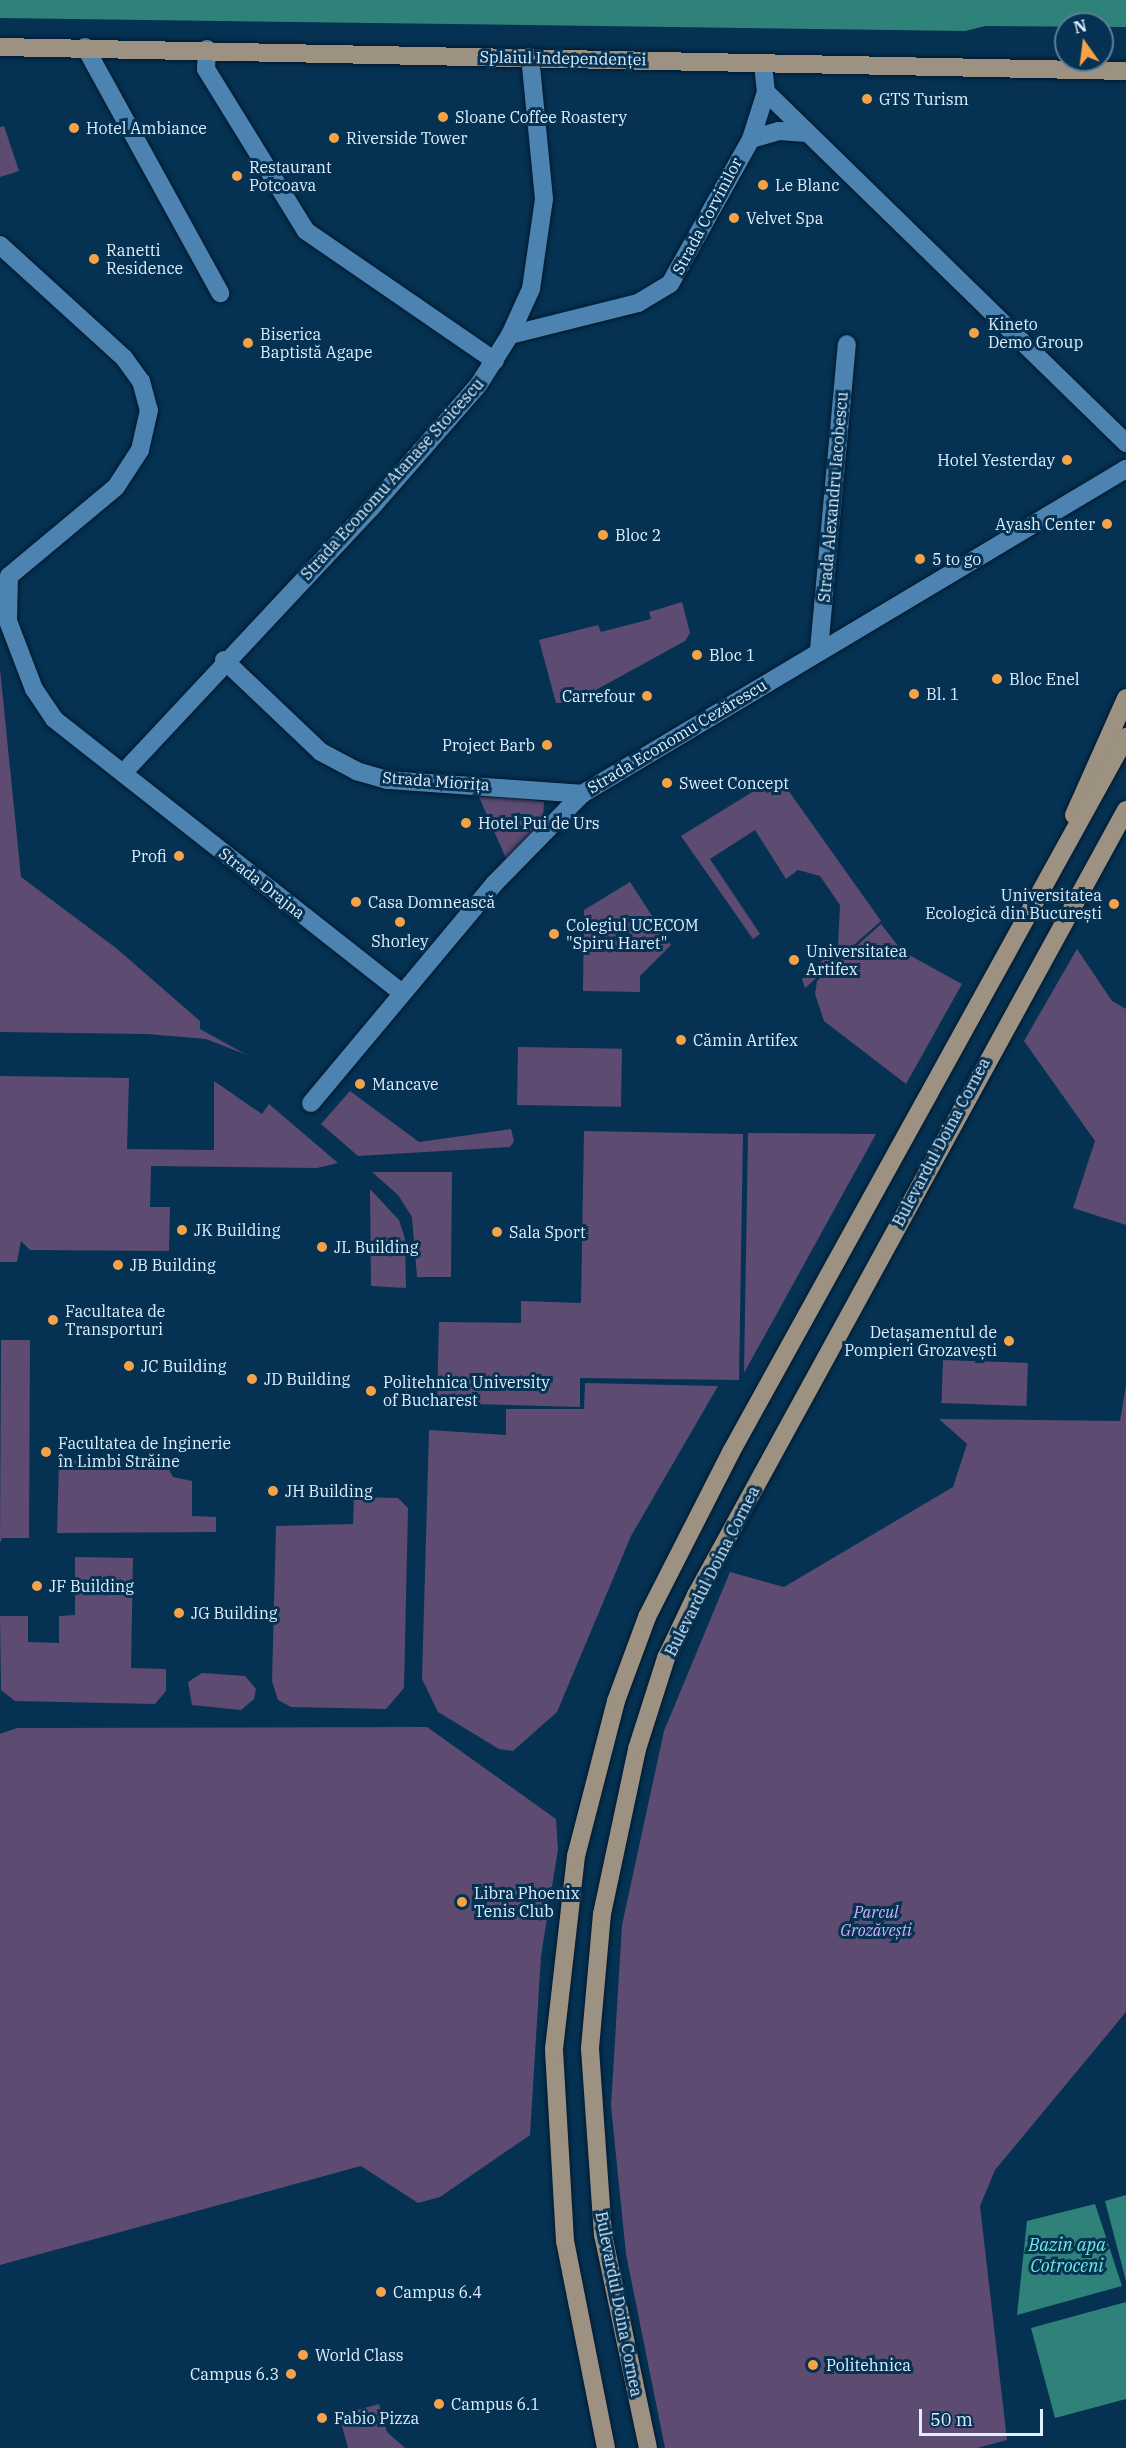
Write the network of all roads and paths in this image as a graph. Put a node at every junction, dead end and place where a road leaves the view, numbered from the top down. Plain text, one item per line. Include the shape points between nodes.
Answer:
1 (0, 47) edge
2 (85, 47) junction
3 (207, 49) junction
4 (530, 57) junction
5 (763, 64) junction
6 (1126, 71) edge
7 (766, 93) junction
8 (807, 133) junction
9 (751, 138) junction
10 (0, 245) edge
11 (220, 293) dead end
12 (510, 335) junction
13 (847, 344) dead end
14 (495, 361) junction
15 (1126, 443) edge
16 (1126, 470) edge
17 (819, 650) junction
18 (224, 660) junction
19 (1126, 698) edge
20 (1126, 737) edge
21 (123, 773) junction
22 (525, 788) junction
23 (582, 794) junction
24 (1126, 810) edge
25 (539, 835) junction
26 (1062, 857) junction
27 (402, 993) junction
28 (311, 1103) dead end
29 (606, 2448) edge
30 (648, 2448) edge

1 - 2 main road, Splaiul Independenței
2 - 3 main road, Splaiul Independenței
2 - 11 street
3 - 4 main road, Splaiul Independenței
3 - 14 street via 206,69 306,231
4 - 5 main road, Splaiul Independenței
4 - 12 street, Strada Economu Atanase Stoicescu via 544,199 531,289
5 - 6 main road, Splaiul Independenței
5 - 7 street
7 - 8 street
7 - 9 street, Strada Corvinilor
8 - 9 street via 779,132
8 - 15 street
9 - 12 street, Strada Corvinilor via 684,263 657,295
10 - 21 street, Strada Drajna via 124,358 146,394 146,427 130,469 97,507 8,580 12,638 34,689 54,719
12 - 14 street, Strada Economu Atanase Stoicescu
13 - 17 street, Strada Alexandru Iacobescu
14 - 18 street, Strada Economu Atanase Stoicescu via 371,508
16 - 17 street, Strada Economu Cezărescu
17 - 23 street, Strada Economu Cezărescu
18 - 21 street, Strada Economu Atanase Stoicescu
18 - 22 street, Strada Miorița via 321,752 356,771 388,780
19 - 26 main road, Bulevardul Doina Cornea via 1079,799
20 - 26 main road, Bulevardul Doina Cornea
21 - 27 street, Strada Drajna
22 - 23 street, Strada Miorița
22 - 25 street via 549,806
23 - 25 street, Strada Economu Cezărescu
24 - 30 main road, Bulevardul Doina Cornea via 696,1595 666,1658 637,1749 602,1914 590,2048 603,2235
25 - 27 street, Strada Economu Cezărescu
26 - 29 main road, Bulevardul Doina Cornea via 666,1577 633,1649 602,1745 576,1856 554,2049 565,2241
27 - 28 street, Strada Economu Cezărescu

